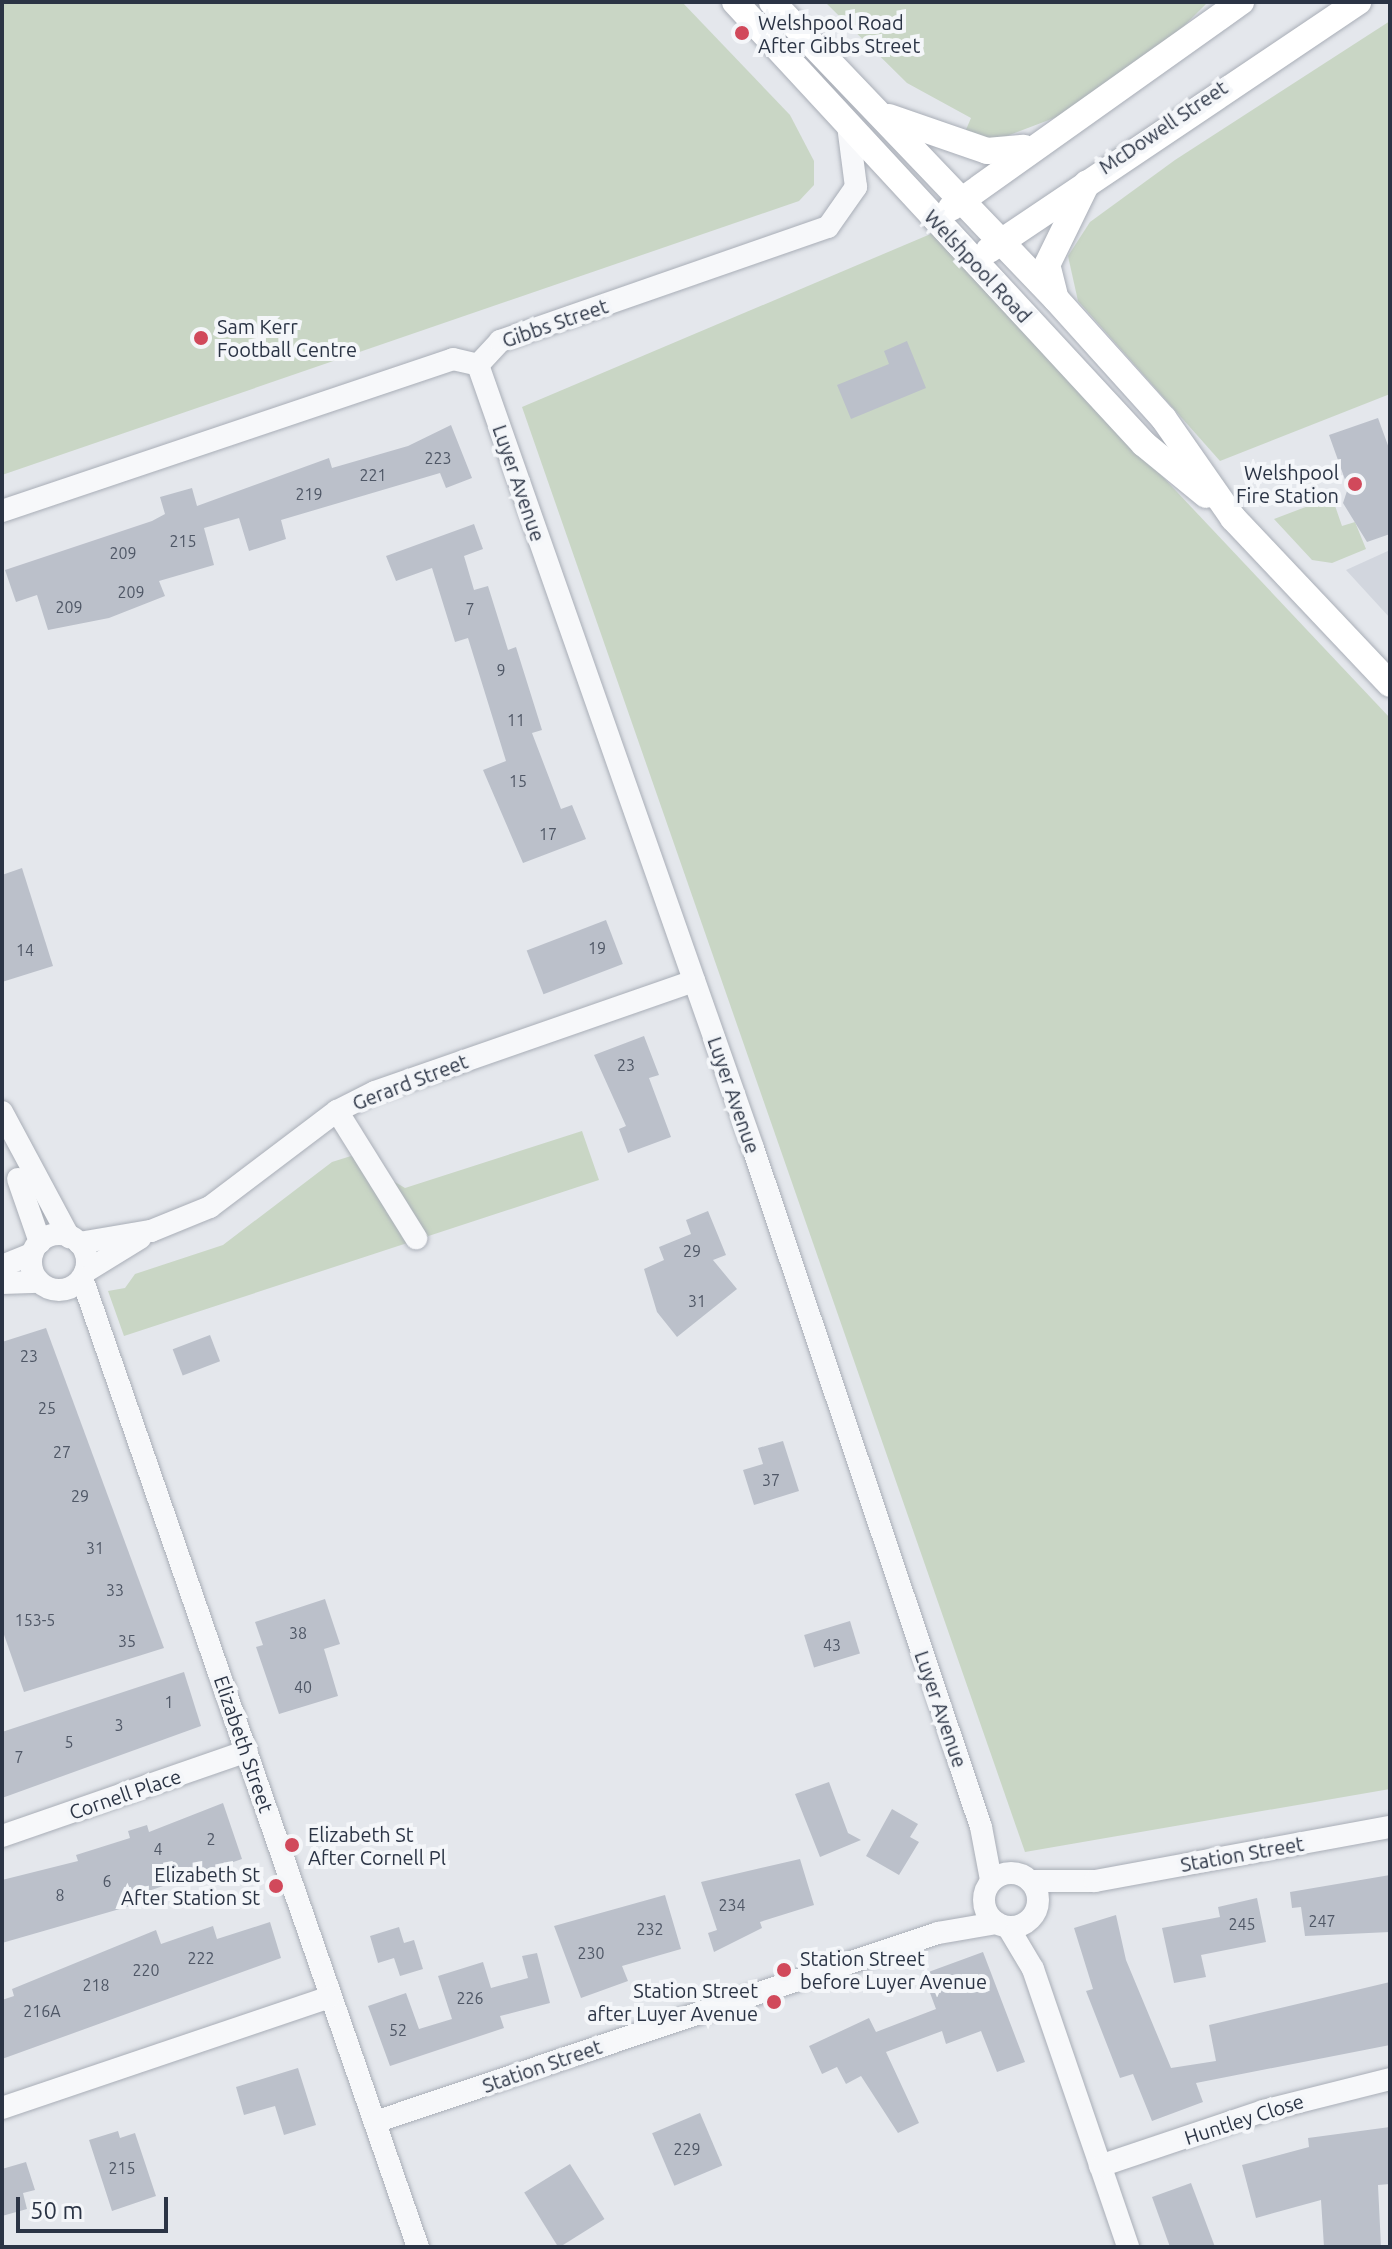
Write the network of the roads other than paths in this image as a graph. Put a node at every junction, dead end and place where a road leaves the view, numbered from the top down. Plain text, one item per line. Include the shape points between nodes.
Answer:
1 (735, 2) edge
2 (772, 2) edge
3 (1241, 2) edge
4 (1358, 2) edge
5 (883, 114) junction
6 (848, 125) junction
7 (1027, 147) junction
8 (1094, 174) junction
9 (962, 198) junction
10 (936, 221) junction
11 (1001, 240) junction
12 (974, 262) junction
13 (1056, 299) junction
14 (478, 365) junction
15 (2, 511) edge
16 (1233, 518) junction
17 (1390, 684) edge
18 (694, 981) junction
19 (337, 1111) junction
20 (2, 1112) edge
21 (2, 1147) edge
22 (151, 1231) junction
23 (416, 1238) dead end
24 (74, 1240) junction
25 (36, 1248) junction
26 (2, 1266) edge
27 (78, 1280) junction
28 (39, 1282) junction
29 (2, 1283) edge
30 (247, 1751) junction
31 (981, 1827) junction
32 (1390, 1827) edge
33 (2, 1836) edge
34 (1023, 1877) junction
35 (1095, 1881) junction
36 (987, 1889) junction
37 (1034, 1913) junction
38 (1002, 1925) junction
39 (938, 1933) junction
40 (1033, 1969) junction
41 (329, 1997) junction
42 (1390, 2079) edge
43 (2, 2108) edge
44 (375, 2122) junction
45 (1100, 2166) junction
46 (418, 2247) edge
47 (1128, 2247) edge

1 - 6 main road, Welshpool Road
2 - 5 main road, Welshpool Road
3 - 7 main road
4 - 8 main road, McDowell Street
5 - 7 main road via 987,151
5 - 9 main road, Welshpool Road
6 - 10 main road, Welshpool Road
6 - 14 street, Gibbs Street via 856,187 842,216 812,236 500,341
7 - 9 main road
8 - 11 main road, McDowell Street
8 - 13 main road via 1047,265
9 - 10 main road
9 - 11 main road, Welshpool Road
10 - 12 main road, Welshpool Road
11 - 12 main road, McDowell Street
11 - 13 main road, Welshpool Road
12 - 16 main road, Welshpool Road via 1144,444
13 - 16 main road, Welshpool Road via 1164,419
14 - 15 street via 453,359
14 - 18 street, Luyer Avenue
16 - 17 main road, Welshpool Road
18 - 19 street, Gerard Street
18 - 31 street, Luyer Avenue
19 - 22 street, Gerard Street via 240,1189
19 - 23 street
20 - 24 street
21 - 25 street via 31,1205
22 - 24 street, Gerard Street
22 - 27 street, Gerard Street
24 - 25 street, Gerard Street
24 - 27 street, Elizabeth Street
25 - 26 street
25 - 28 street
27 - 28 street
27 - 30 street, Elizabeth Street via 102,1331
28 - 29 street
30 - 33 street, Cornell Place
30 - 41 street, Elizabeth Street
31 - 34 street, Luyer Avenue
31 - 36 street, Luyer Avenue
32 - 35 street, Station Street
34 - 35 street, Station Street
34 - 36 street, Station Street
34 - 37 street, Luyer Avenue
35 - 37 street, Station Street
36 - 38 street, Luyer Avenue
36 - 39 street, Station Street
37 - 38 street, Station Street
37 - 40 street
38 - 39 street, Station Street
38 - 40 street
39 - 44 street, Station Street
40 - 45 street
41 - 43 street
41 - 44 street, Elizabeth Street
42 - 45 street, Huntley Close via 1263,2111
44 - 46 street, Elizabeth Street
45 - 47 street

